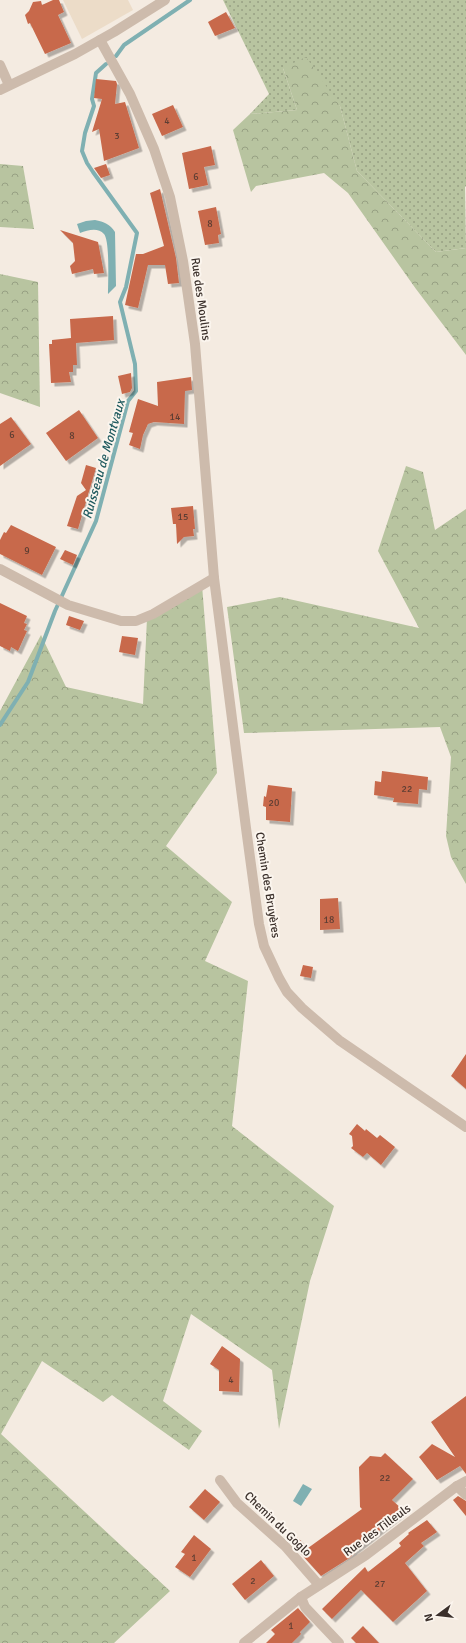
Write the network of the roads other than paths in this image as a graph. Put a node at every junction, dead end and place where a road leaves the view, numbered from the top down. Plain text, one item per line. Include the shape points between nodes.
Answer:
1 (165, 0) edge
2 (100, 40) junction
3 (0, 65) edge
4 (5, 87) edge
5 (0, 569) edge
6 (214, 578) junction
7 (466, 1128) edge
8 (220, 1480) dead end
9 (461, 1484) edge
10 (466, 1495) edge
11 (319, 1585) junction
12 (301, 1597) junction
13 (244, 1643) edge
14 (339, 1643) edge

1 - 2 street
2 - 4 street
2 - 6 street, Rue des Moulins via 130,94 154,150 170,197 183,261 195,344
3 - 4 street
5 - 6 street via 68,605 120,621 136,621 153,614
6 - 7 street, Chemin des Bruyères via 259,924 271,963 287,992 339,1040
8 - 11 street, Chemin du Goglo via 236,1503 285,1546
9 - 10 street
9 - 11 street, Rue des Tilleuls via 366,1555
11 - 12 street, Rue des Tilleuls
12 - 13 street, Rue des Tilleuls
12 - 14 street via 305,1607

